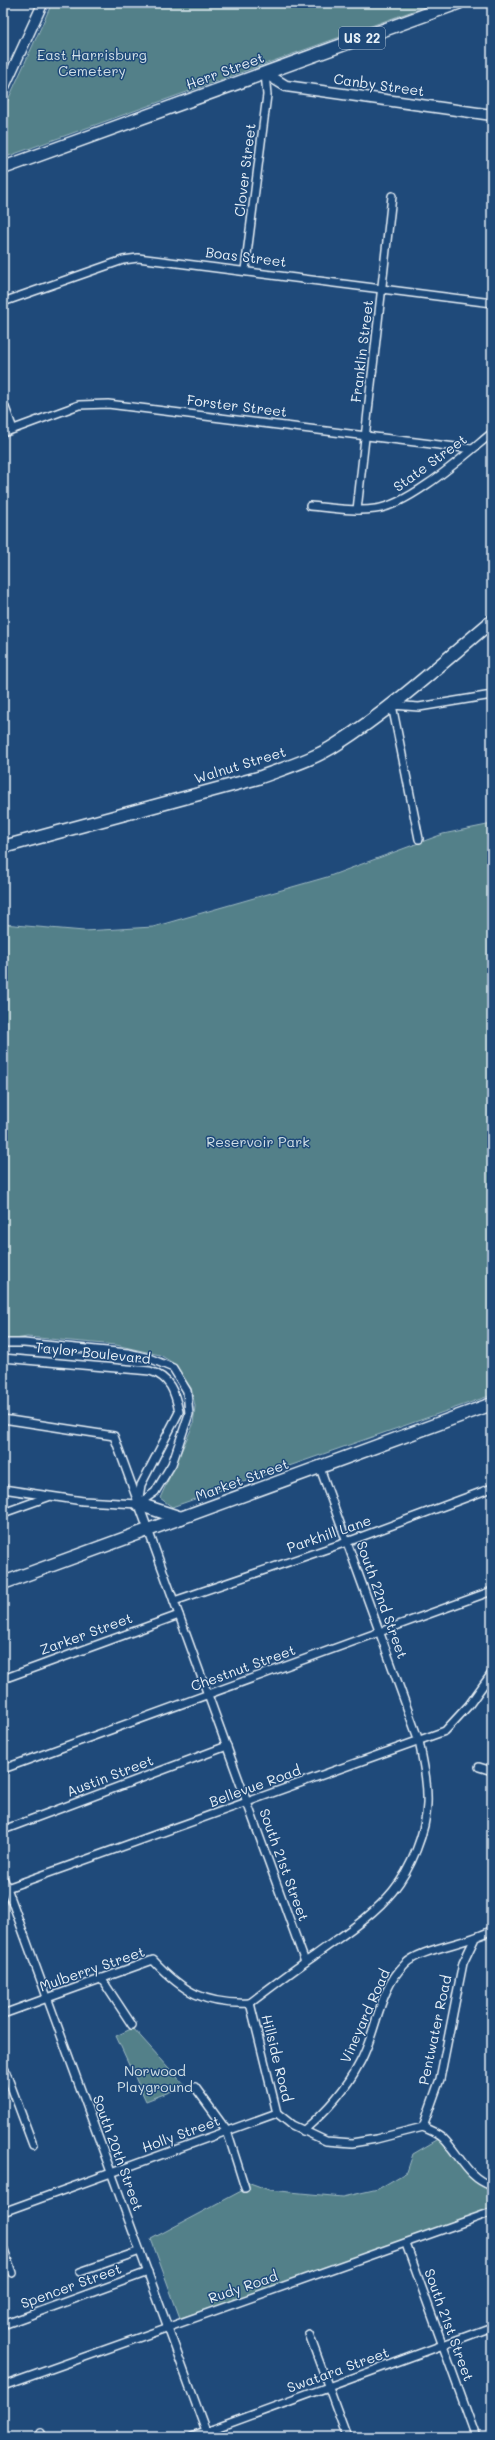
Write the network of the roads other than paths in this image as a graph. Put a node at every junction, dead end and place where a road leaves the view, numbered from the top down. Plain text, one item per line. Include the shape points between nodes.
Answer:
1 (43, 3) edge
2 (458, 3) edge
3 (265, 73) junction
4 (3, 90) edge
5 (492, 114) edge
6 (3, 168) edge
7 (392, 196) dead end
8 (245, 270) junction
9 (382, 288) junction
10 (3, 302) edge
11 (492, 302) edge
12 (3, 402) edge
13 (13, 429) junction
14 (492, 432) edge
15 (3, 433) edge
16 (365, 435) junction
17 (472, 449) junction
18 (310, 506) dead end
19 (357, 510) junction
20 (492, 621) edge
21 (492, 695) edge
22 (392, 704) junction
23 (419, 839) dead end
24 (3, 847) edge
25 (3, 1343) edge
26 (3, 1358) edge
27 (492, 1404) edge
28 (3, 1419) edge
29 (320, 1468) junction
30 (3, 1488) edge
31 (492, 1488) edge
32 (49, 1496) junction
33 (138, 1504) junction
34 (3, 1513) edge
35 (181, 1518) junction
36 (147, 1530) junction
37 (347, 1542) junction
38 (3, 1583) edge
39 (492, 1591) edge
40 (174, 1601) junction
41 (179, 1615) junction
42 (381, 1632) junction
43 (492, 1673) edge
44 (3, 1678) edge
45 (208, 1695) junction
46 (419, 1741) junction
47 (227, 1746) junction
48 (479, 1767) dead end
49 (3, 1769) edge
50 (492, 1771) edge
51 (248, 1802) junction
52 (3, 1830) edge
53 (3, 1877) edge
54 (5, 1889) edge
55 (492, 1930) edge
56 (474, 1940) junction
57 (305, 1962) junction
58 (101, 1978) junction
59 (47, 1998) junction
60 (250, 2003) junction
61 (3, 2014) edge
62 (132, 2025) dead end
63 (5, 2070) dead end
64 (195, 2087) dead end
65 (277, 2113) junction
66 (423, 2127) junction
67 (227, 2131) junction
68 (303, 2131) junction
69 (33, 2145) dead end
70 (111, 2173) junction
71 (492, 2186) edge
72 (245, 2188) dead end
73 (3, 2212) edge
74 (492, 2212) edge
75 (406, 2244) junction
76 (3, 2248) edge
77 (140, 2251) junction
78 (80, 2272) dead end
79 (148, 2272) junction
80 (12, 2273) dead end
81 (3, 2325) edge
82 (168, 2327) junction
83 (492, 2327) edge
84 (309, 2334) dead end
85 (443, 2345) junction
86 (3, 2386) edge
87 (328, 2387) junction
88 (207, 2434) edge
89 (192, 2437) edge
90 (347, 2437) edge
91 (476, 2437) edge

1 - 4 street
2 - 3 main road, Herr Street / US 22
3 - 5 main road, Canby Street via 286,86
3 - 6 main road, Herr Street / US 22
3 - 8 street, Clover Street via 267,95
7 - 9 street, Franklin Street
8 - 9 street, Boas Street
8 - 10 street, Boas Street via 155,259 123,260
9 - 11 street, Boas Street
9 - 16 street, Franklin Street
12 - 13 street
13 - 15 street, Forster Street
13 - 16 street, Forster Street via 79,406 108,404
14 - 17 street, State Street
16 - 17 street, Forster Street
16 - 19 street, Franklin Street
17 - 19 street, State Street via 394,505
18 - 19 street, State Street
20 - 22 main road, Walnut Street
21 - 22 street via 419,707
22 - 23 street
22 - 24 main road, Walnut Street via 336,745 258,778
25 - 33 street, Taylor Boulevard via 128,1353 173,1368 188,1391 189,1414 172,1464 155,1492
26 - 33 street, Taylor Boulevard via 150,1371 161,1375 172,1387 179,1412 141,1485
27 - 29 main road, Market Street
28 - 33 street, South 21st Street via 114,1436
29 - 35 main road, Market Street
29 - 37 street, South 22nd Street
30 - 32 street
31 - 37 street, Parkhill Lane
32 - 33 street via 102,1503
32 - 34 street
33 - 35 main road
33 - 36 street, South 21st Street
35 - 36 main road, Market Street
36 - 38 main road, Market Street
36 - 40 street, South 21st Street
37 - 40 street, Parkhill Lane
37 - 42 street, South 22nd Street
39 - 42 street, Chestnut Street
40 - 41 street, South 21st Street
41 - 44 street, Zarker Street
41 - 45 street, South 21st Street
42 - 45 street, Chestnut Street
42 - 46 street, South 22nd Street
43 - 46 street, Bellevue Road via 469,1705 445,1731
45 - 47 street, South 21st Street
45 - 49 street, Chestnut Street
46 - 51 street, Bellevue Road
46 - 57 street, Hillside Road via 427,1805 423,1829 407,1867 394,1890 384,1901
47 - 51 street, South 21st Street
47 - 52 street, Austin Street
48 - 50 street
51 - 54 street, Bellevue Road
51 - 57 street, South 21st Street
53 - 54 street, South 20th Street
54 - 59 street, South 20th Street
55 - 56 street, Vineyard Road
56 - 66 street, Pentwater Road via 463,1963 440,2079
56 - 68 street, Vineyard Road via 418,1956 405,1963 394,1977 386,1994 359,2066 324,2113
57 - 60 street, Hillside Road
58 - 59 street, Mulberry Street
58 - 60 street, Mulberry Street via 153,1960 187,1991 230,2004
58 - 62 street
59 - 61 street, Mulberry Street
59 - 70 street, South 20th Street
60 - 65 street, Hillside Road
63 - 69 street
64 - 67 street
65 - 67 street, Holly Street
65 - 68 street, Hillside Road
66 - 68 street, Hillside Road via 352,2143 326,2141
66 - 71 street via 442,2137 468,2171 482,2183
67 - 70 street, Holly Street
67 - 72 street
70 - 73 street, Holly Street
70 - 77 street, South 20th Street
74 - 75 street, Rudy Road
75 - 82 street, Rudy Road
75 - 85 street, South 21st Street
76 - 80 street
77 - 78 street
77 - 79 street, South 20th Street
79 - 81 street, Spencer Street
79 - 82 street, South 20th Street
82 - 86 street, Rudy Road
82 - 88 street, South 20th Street
83 - 85 street, Swatara Street
84 - 87 street
85 - 87 street, Swatara Street
85 - 91 street, South 21st Street
87 - 88 street, Swatara Street
87 - 90 street
88 - 89 street, Swatara Street

